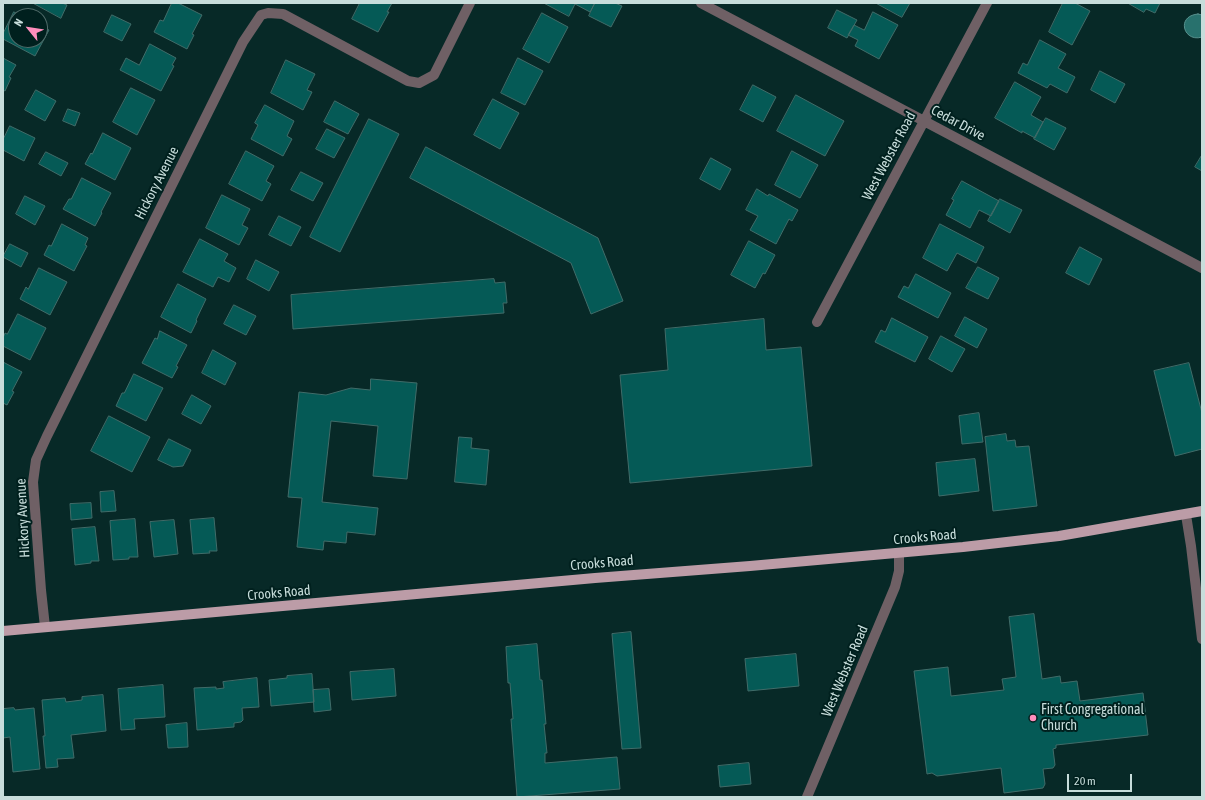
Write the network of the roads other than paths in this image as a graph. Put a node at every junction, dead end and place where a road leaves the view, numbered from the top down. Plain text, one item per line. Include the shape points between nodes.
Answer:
1 (470, 3) edge
2 (701, 3) edge
3 (987, 3) edge
4 (923, 121) junction
5 (1202, 268) edge
6 (817, 322) dead end
7 (1202, 511) edge
8 (1186, 515) junction
9 (899, 553) junction
10 (45, 627) junction
11 (3, 631) edge
12 (1202, 633) edge
13 (807, 797) edge

1 - 10 street, Hickory Avenue via 434,75 419,83 408,81 283,14 261,15 240,49 36,460 33,482
2 - 4 street, Cedar Drive
3 - 4 street, West Webster Road
4 - 5 street, Cedar Drive
4 - 6 street, West Webster Road
7 - 8 main road, Crooks Road
8 - 9 main road, Crooks Road via 1059,536
8 - 12 street
9 - 10 main road, Crooks Road
9 - 13 street, West Webster Road via 899,571 895,587
10 - 11 main road, Crooks Road

